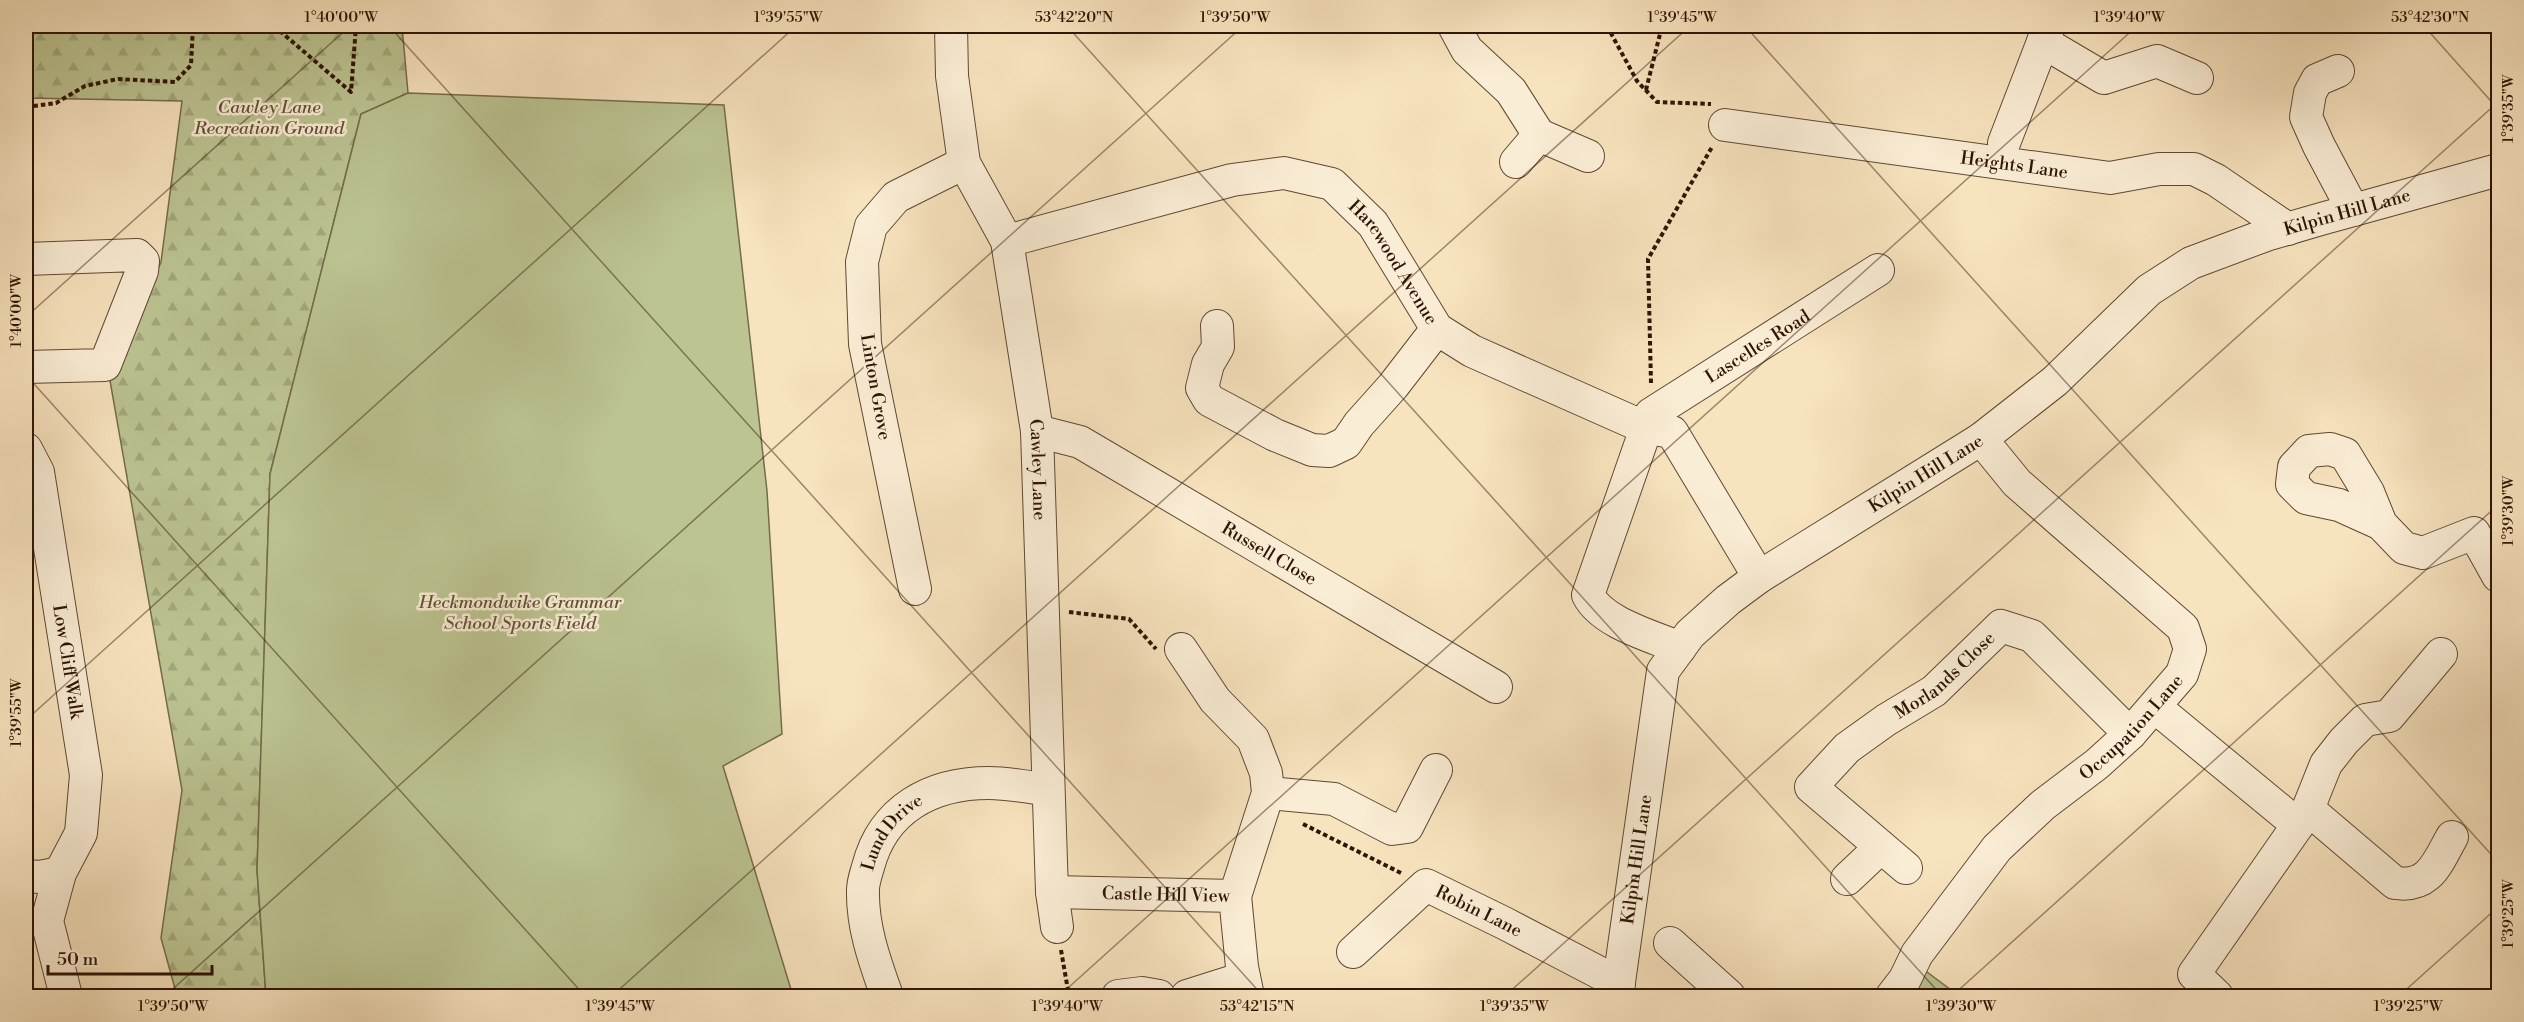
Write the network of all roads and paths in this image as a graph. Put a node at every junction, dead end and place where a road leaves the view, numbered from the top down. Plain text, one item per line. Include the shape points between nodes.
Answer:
1 (193, 26) edge
2 (274, 26) edge
3 (356, 26) edge
4 (951, 26) edge
5 (1454, 26) edge
6 (1607, 26) edge
7 (1662, 26) edge
8 (2046, 34) edge
9 (2338, 71) dead end
10 (2197, 78) dead end
11 (1646, 90) junction
12 (26, 107) edge
13 (1725, 125) junction
14 (1539, 135) junction
15 (2004, 144) dead end
16 (1588, 156) dead end
17 (1516, 162) dead end
18 (964, 163) junction
19 (2499, 170) edge
20 (2353, 210) junction
21 (2288, 229) junction
22 (1007, 241) junction
23 (26, 259) edge
24 (1878, 270) dead end
25 (1217, 326) dead end
26 (1437, 329) junction
27 (26, 367) edge
28 (1649, 421) junction
29 (1037, 431) junction
30 (1981, 439) junction
31 (26, 449) edge
32 (2381, 524) dead end
33 (2499, 576) edge
34 (1759, 577) junction
35 (915, 590) dead end
36 (1680, 648) junction
37 (1181, 649) dead end
38 (2442, 654) dead end
39 (1496, 687) dead end
40 (2155, 706) junction
41 (2130, 734) junction
42 (1436, 770) dead end
43 (1048, 790) junction
44 (1266, 799) junction
45 (2303, 817) junction
46 (2452, 837) dead end
47 (1881, 846) junction
48 (1906, 868) dead end
49 (60, 873) junction
50 (26, 876) edge
51 (1847, 879) dead end
52 (1426, 885) junction
53 (1052, 892) junction
54 (1235, 896) junction
55 (1057, 927) joint
56 (1670, 943) dead end
57 (1353, 952) dead end
58 (1246, 987) edge
59 (1618, 990) edge
60 (66, 996) edge
61 (887, 996) edge
62 (1069, 996) edge
63 (1118, 996) edge
64 (1159, 996) edge
65 (1187, 996) edge
66 (1729, 996) edge
67 (1892, 996) edge
68 (2217, 996) edge

1 - 12 path via 191,65 175,82 118,79 85,86 57,103
2 - 3 path via 351,92
4 - 18 street, Cawley Lane via 952,76
5 - 14 street via 1467,50 1511,91
6 - 11 path via 1637,81
7 - 11 path
8 - 10 street via 2104,78 2157,61
8 - 15 street
9 - 20 street via 2318,80 2310,93 2306,117
11 - 13 path via 1657,102 1720,105
13 - 21 street, Heights Lane via 2110,178 2159,169 2194,169
13 - 28 path via 1648,259
14 - 16 street
14 - 17 street
18 - 22 street, Cawley Lane
18 - 35 street, Linton Grove via 896,197 872,226 862,262 865,344
19 - 20 street, Kilpin Hill Lane
20 - 21 street, Kilpin Hill Lane
21 - 30 street, Kilpin Hill Lane via 2191,263 2149,290 2055,381
22 - 26 street, Harewood Avenue via 1233,180 1284,173 1332,184 1373,224
22 - 29 street, Cawley Lane
23 - 27 street via 136,255 143,261 105,365
24 - 28 street, Lascelles Road
25 - 26 street via 1218,347 1208,364 1202,388 1209,400 1275,435 1312,450 1329,451 1346,443
26 - 28 street, Harewood Avenue via 1472,351
28 - 34 street, Harewood Avenue via 1672,432
28 - 36 street via 1588,595 1607,617
29 - 39 street, Russell Close via 1080,442
29 - 43 street, Cawley Lane
30 - 34 street, Kilpin Hill Lane
30 - 40 street, Occupation Lane via 2017,483 2183,628 2190,649 2182,674
31 - 49 street, Low Cliff Walk via 38,472 86,774 81,833
32 - 33 street via 2404,548 2423,553 2474,533
34 - 36 street, Kilpin Hill Lane via 1690,634
36 - 59 street, Kilpin Hill Lane via 1663,671
37 - 44 street via 1215,700 1253,739 1266,773
38 - 45 street via 2389,716 2365,720 2344,741 2326,764
40 - 41 street, Occupation Lane
40 - 45 street
41 - 47 street, Morlands Close via 2032,636 2001,626 1934,692 1847,748 1803,795
41 - 67 street, Occupation Lane via 1997,848 1917,954
42 - 44 street via 1407,827 1392,829 1334,798
43 - 53 street, Cawley Lane
43 - 61 street, Lund Drive via 989,783 956,786 921,796 896,815 873,848 862,888 868,941
44 - 52 path
44 - 54 street
45 - 46 street via 2395,883 2421,882 2434,869
45 - 68 street via 2194,974
47 - 48 street, Morlands Close
47 - 51 street
49 - 50 street
49 - 60 street, Low Cliff Walk via 47,921
52 - 57 street, Robin Lane
52 - 59 street, Robin Lane via 1504,923
53 - 54 street, Castle Hill View
53 - 55 street, Cawley Lane
54 - 58 street, Castle Hill View
55 - 62 path
56 - 66 street
58 - 65 street, Castle Hill View
63 - 64 street

